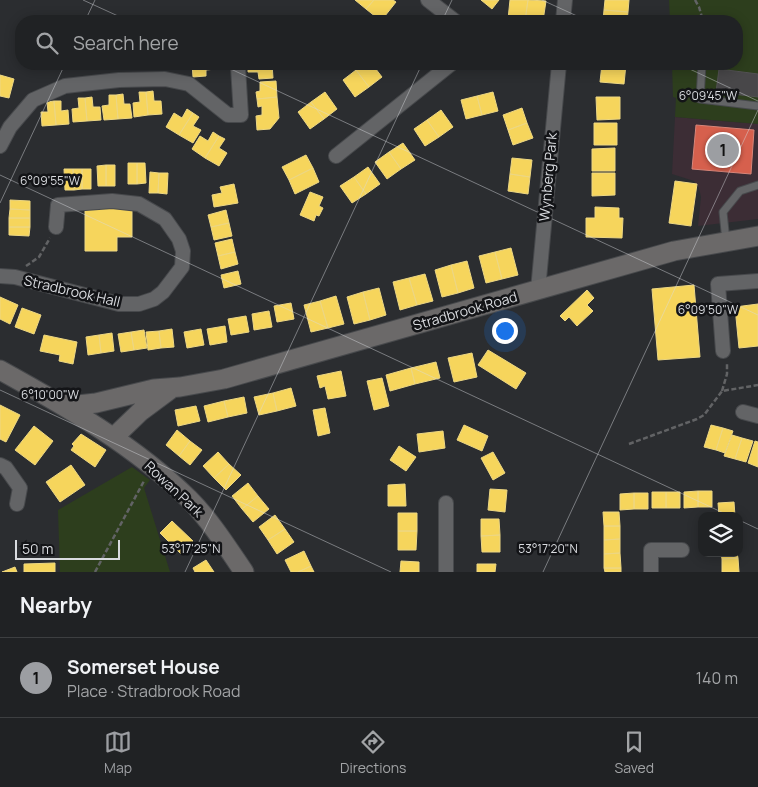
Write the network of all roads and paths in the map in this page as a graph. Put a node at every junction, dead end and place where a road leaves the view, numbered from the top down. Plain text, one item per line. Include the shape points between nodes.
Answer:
1 (428, 0) edge
2 (564, 0) edge
3 (695, 0) edge
4 (700, 0) edge
5 (699, 7) junction
6 (447, 15) edge
7 (563, 15) edge
8 (701, 15) edge
9 (238, 70) edge
10 (443, 70) edge
11 (558, 70) edge
12 (702, 70) edge
13 (758, 106) edge
14 (0, 146) edge
15 (336, 156) dead end
16 (758, 185) edge
17 (56, 227) joint
18 (758, 236) edge
19 (726, 242) junction
20 (17, 266) dead end
21 (0, 276) edge
22 (758, 281) edge
23 (538, 290) junction
24 (723, 351) joint
25 (0, 370) edge
26 (758, 385) edge
27 (173, 388) junction
28 (722, 391) junction
29 (59, 403) junction
30 (743, 412) dead end
31 (758, 416) edge
32 (114, 438) junction
33 (629, 444) dead end
34 (0, 465) edge
35 (152, 467) junction
36 (446, 503) dead end
37 (17, 504) dead end
38 (682, 550) dead end
39 (95, 572) edge
40 (244, 572) edge
41 (446, 572) edge
42 (651, 572) edge

1 - 6 street
2 - 7 street
3 - 5 path
4 - 5 path
5 - 8 path
9 - 14 street via 241,115 228,115 189,84 165,79 65,86 32,100 10,127
10 - 15 street
11 - 23 street, Wynberg Park
12 - 13 lane via 700,99
16 - 19 lane via 740,192 723,212
17 - 20 path via 39,257 26,266
17 - 21 street, Stradbrook Hall via 58,205 112,201 139,204 165,219 179,238 183,251 182,267 163,292 139,304 119,304
18 - 19 main road, Stradbrook Road
19 - 23 main road, Stradbrook Road via 674,251
22 - 24 street via 718,284
23 - 27 main road, Stradbrook Road via 224,379
24 - 28 path via 727,374
25 - 29 main road, Stradbrook Road
26 - 28 path
27 - 29 main road, Stradbrook Road via 154,389 96,403
27 - 32 main road, Stradbrook Road via 140,411
28 - 33 path via 697,419
29 - 32 main road, Stradbrook Road
30 - 31 street
32 - 35 main road, Rowan Park
34 - 37 street via 6,468 20,488
35 - 39 path
35 - 40 main road, Rowan Park via 189,500 222,539
36 - 41 street
38 - 42 street via 651,550

